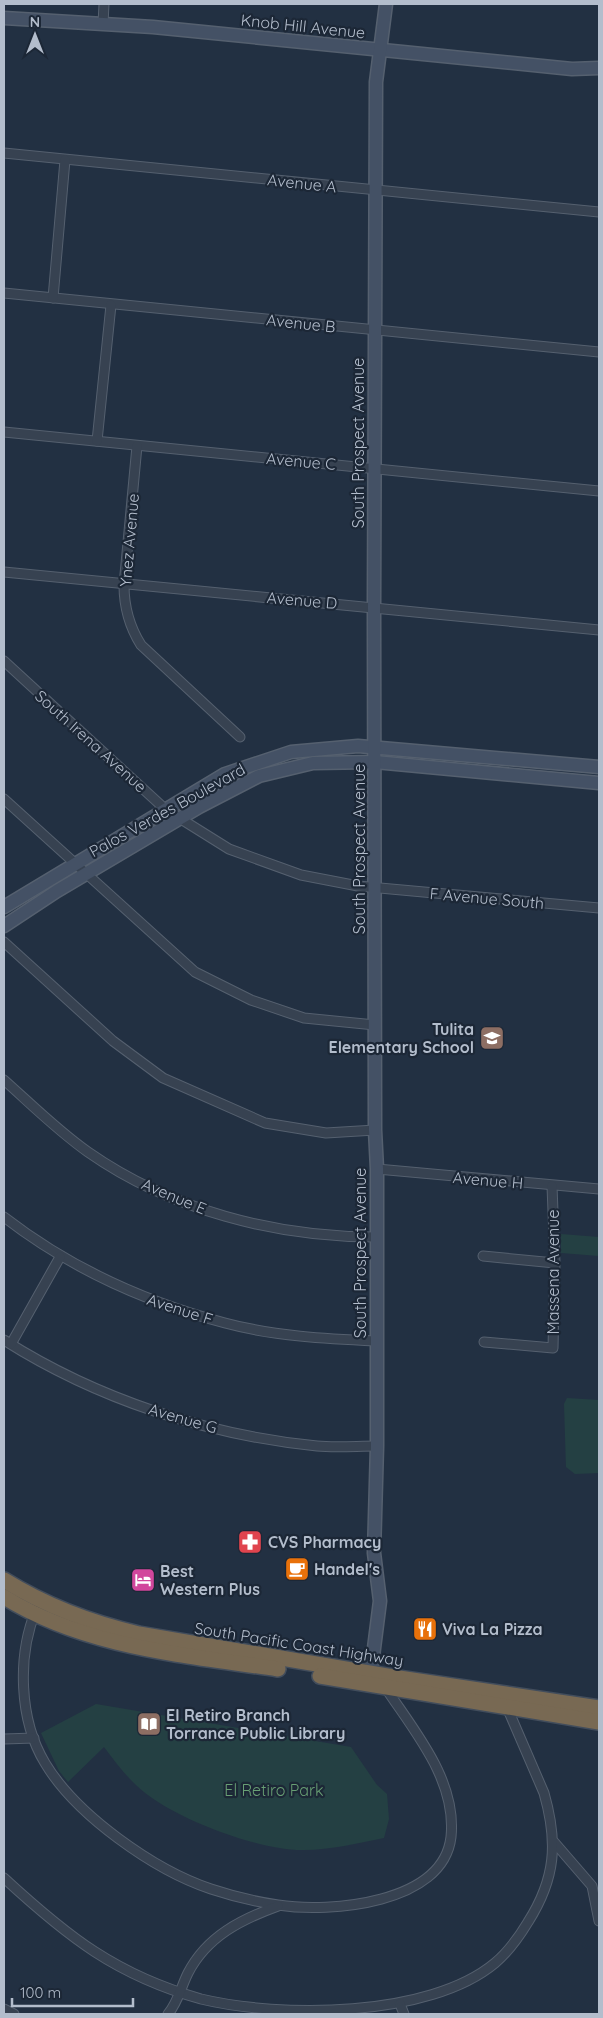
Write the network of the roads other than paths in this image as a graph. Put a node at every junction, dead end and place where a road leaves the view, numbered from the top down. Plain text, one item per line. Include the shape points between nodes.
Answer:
1 (104, 4) edge
2 (386, 4) edge
3 (4, 18) edge
4 (103, 24) junction
5 (379, 49) junction
6 (599, 68) edge
7 (4, 153) edge
8 (65, 160) junction
9 (376, 190) junction
10 (599, 212) edge
11 (4, 294) edge
12 (53, 298) junction
13 (111, 304) junction
14 (375, 330) junction
15 (599, 352) edge
16 (4, 432) edge
17 (97, 441) junction
18 (137, 446) junction
19 (375, 468) junction
20 (599, 490) edge
21 (4, 572) edge
22 (124, 585) junction
23 (374, 607) junction
24 (599, 630) edge
25 (4, 661) edge
26 (240, 737) dead end
27 (375, 748) junction
28 (375, 762) junction
29 (599, 768) edge
30 (599, 783) edge
31 (4, 799) edge
32 (165, 809) junction
33 (180, 818) junction
34 (74, 864) junction
35 (85, 875) junction
36 (375, 887) junction
37 (4, 907) edge
38 (599, 908) edge
39 (4, 926) edge
40 (4, 942) edge
41 (375, 1025) junction
42 (4, 1080) edge
43 (375, 1130) junction
44 (377, 1169) junction
45 (552, 1186) junction
46 (599, 1189) edge
47 (4, 1217) edge
48 (376, 1237) junction
49 (482, 1256) dead end
50 (60, 1257) junction
51 (555, 1263) junction
52 (376, 1341) junction
53 (7, 1342) edge
54 (484, 1342) dead end
55 (377, 1446) junction
56 (4, 1580) edge
57 (4, 1597) edge
58 (37, 1607) junction
59 (150, 1649) junction
60 (227, 1650) junction
61 (372, 1672) junction
62 (385, 1687) junction
63 (506, 1701) junction
64 (599, 1708) edge
65 (599, 1722) edge
66 (34, 1738) junction
67 (4, 1739) edge
68 (554, 1842) junction
69 (4, 1878) edge
70 (279, 1906) junction
71 (599, 1921) edge
72 (181, 1992) junction
73 (400, 2004) junction
74 (4, 2009) edge
75 (14, 2014) edge
76 (168, 2014) edge
77 (289, 2014) edge
78 (396, 2014) edge
79 (404, 2014) edge

1 - 4 street
2 - 5 main road, South Prospect Avenue
3 - 4 main road, Knob Hill Avenue
4 - 5 main road, Knob Hill Avenue
5 - 6 main road, Knob Hill Avenue via 578,69
5 - 9 main road, South Prospect Avenue
7 - 8 street, Avenue A
8 - 9 street, Avenue A
8 - 12 street
9 - 10 street, Avenue A
9 - 14 main road, South Prospect Avenue
11 - 12 street, Avenue B
12 - 13 street, Avenue B
13 - 14 street, Avenue B
13 - 17 street
14 - 15 street, Avenue B
14 - 19 main road, South Prospect Avenue
16 - 17 street, Avenue C
17 - 18 street, Avenue C
18 - 19 street, Avenue C
18 - 22 street, Ynez Avenue
19 - 20 street, Avenue C
19 - 23 main road, South Prospect Avenue
21 - 22 street, Avenue D
22 - 23 street, Avenue D
22 - 26 street, Ynez Avenue via 128,618 140,645
23 - 24 street, Avenue D
23 - 27 main road, South Prospect Avenue
25 - 32 street, South Irena Avenue
27 - 28 main road, South Prospect Avenue
27 - 29 main road, Palos Verdes Boulevard
27 - 32 main road, Palos Verdes Boulevard via 325,748 267,758 225,774
28 - 30 main road, Palos Verdes Boulevard
28 - 33 main road, Palos Verdes Boulevard via 313,763 259,776
28 - 36 main road, South Prospect Avenue
31 - 34 street
32 - 33 street, South Irena Avenue
32 - 34 main road, Palos Verdes Boulevard
33 - 35 main road, Palos Verdes Boulevard
33 - 36 street, South Irena Avenue via 229,849 301,875
34 - 35 street
34 - 37 main road, Palos Verdes Boulevard
35 - 39 main road, Palos Verdes Boulevard
35 - 41 street via 195,972 251,1000 304,1018
36 - 38 street, F Avenue South
36 - 41 main road, South Prospect Avenue
40 - 43 street via 113,1040 163,1078 266,1123 326,1133
41 - 43 main road, South Prospect Avenue
42 - 48 street, Avenue E via 86,1150 109,1166 167,1196 261,1226
43 - 44 main road, South Prospect Avenue
44 - 45 street, Avenue H
44 - 48 main road, South Prospect Avenue
45 - 46 street, Avenue H
45 - 51 street, Massena Avenue
47 - 50 street, Avenue F
48 - 52 main road, South Prospect Avenue
49 - 51 street
50 - 52 street, Avenue F via 145,1298 227,1324 292,1335
50 - 53 street
51 - 54 street, Massena Avenue via 553,1348
52 - 55 main road, South Prospect Avenue
53 - 55 street, Avenue G via 94,1388 168,1416 249,1436 318,1446
55 - 61 main road, South Prospect Avenue via 374,1554 380,1601
56 - 58 highway, South Pacific Coast Highway
57 - 58 highway, South Pacific Coast Highway
58 - 59 highway, South Pacific Coast Highway via 60,1626
58 - 60 highway, South Pacific Coast Highway via 99,1625
58 - 66 street via 30,1624 24,1661 29,1721
59 - 60 highway via 169,1646 222,1654
59 - 62 highway, South Pacific Coast Highway
60 - 61 highway, South Pacific Coast Highway
61 - 62 main road
61 - 63 highway, South Pacific Coast Highway
62 - 63 highway, South Pacific Coast Highway
62 - 70 street via 421,1738 436,1766 445,1793 451,1816 451,1838 442,1863 423,1882 387,1898 343,1906
63 - 64 highway, South Pacific Coast Highway
63 - 65 highway, South Pacific Coast Highway
63 - 68 street via 544,1793
66 - 67 street
66 - 70 street via 45,1763 66,1791 103,1826 135,1850 168,1871 211,1890
68 - 71 street via 592,1886
68 - 73 street via 549,1878 539,1903 521,1934 495,1964 456,1986
69 - 72 street via 70,1936 96,1954 133,1974
70 - 72 street via 246,1918 214,1939 192,1967
72 - 76 street
72 - 77 street via 228,2006
73 - 77 street via 348,2012
73 - 78 street
73 - 79 street
74 - 75 street

